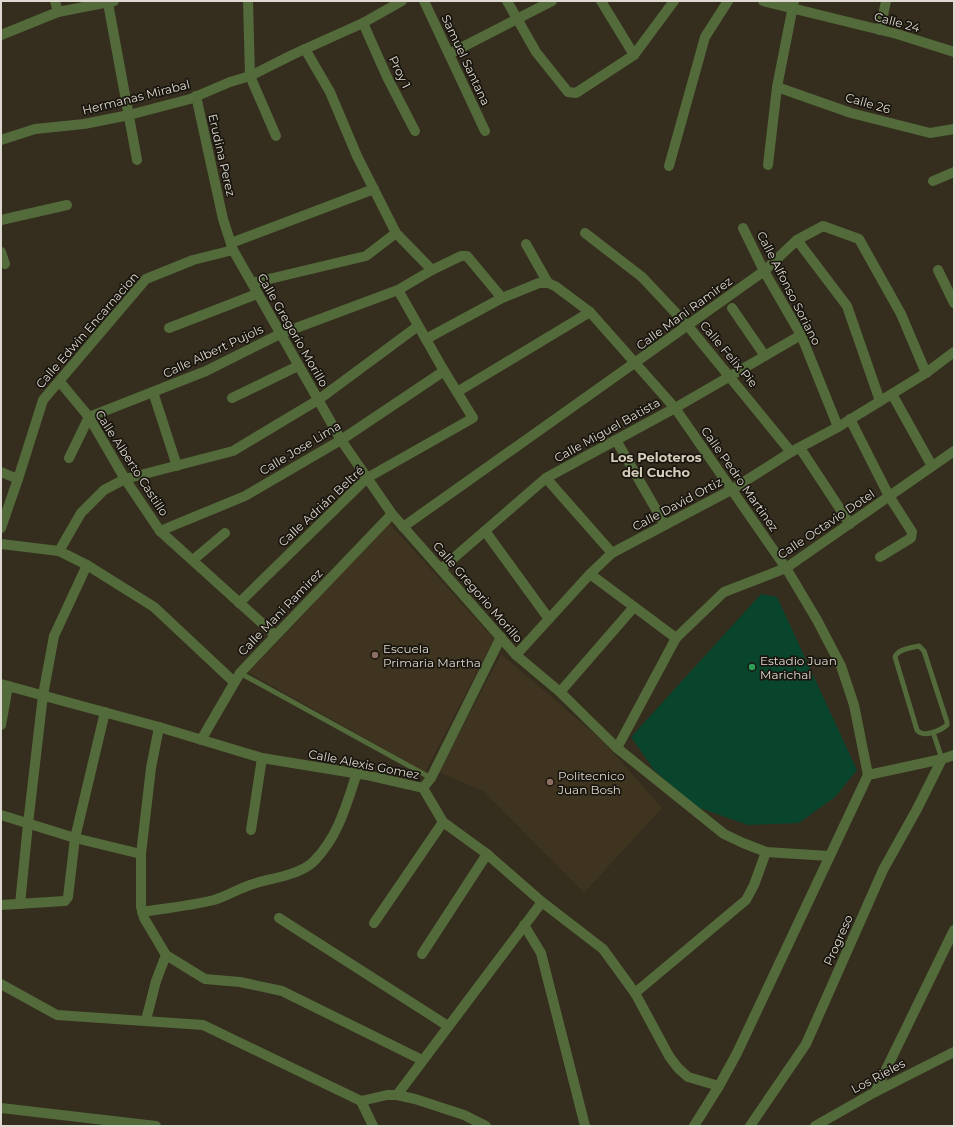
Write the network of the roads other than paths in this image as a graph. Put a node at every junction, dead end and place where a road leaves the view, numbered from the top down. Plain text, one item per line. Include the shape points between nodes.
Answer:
1 (55, 1) edge
2 (248, 1) edge
3 (402, 1) edge
4 (424, 1) edge
5 (507, 1) edge
6 (552, 1) edge
7 (600, 1) edge
8 (674, 1) edge
9 (728, 1) edge
10 (763, 1) edge
11 (886, 1) edge
12 (111, 2) edge
13 (794, 5) edge
14 (58, 12) junction
15 (516, 20) junction
16 (363, 23) junction
17 (880, 30) junction
18 (1, 36) edge
19 (305, 49) junction
20 (954, 52) edge
21 (449, 54) junction
22 (634, 55) junction
23 (250, 76) junction
24 (777, 87) junction
25 (196, 96) junction
26 (129, 115) junction
27 (954, 129) edge
28 (415, 131) dead end
29 (485, 131) dead end
30 (276, 136) dead end
31 (1, 140) edge
32 (136, 160) dead end
33 (768, 165) dead end
34 (669, 166) dead end
35 (954, 172) edge
36 (933, 181) dead end
37 (374, 189) junction
38 (68, 206) dead end
39 (223, 219) joint
40 (1, 220) edge
41 (743, 228) dead end
42 (396, 233) junction
43 (585, 233) dead end
44 (797, 240) junction
45 (526, 244) dead end
46 (232, 246) junction
47 (1, 252) edge
48 (5, 264) dead end
49 (432, 270) junction
50 (938, 270) dead end
51 (764, 272) junction
52 (252, 283) junction
53 (548, 283) junction
54 (398, 290) junction
55 (257, 294) junction
56 (953, 297) edge
57 (502, 298) junction
58 (732, 308) dead end
59 (590, 312) junction
60 (418, 326) junction
61 (688, 326) junction
62 (169, 328) dead end
63 (280, 334) junction
64 (801, 335) junction
65 (426, 339) junction
66 (954, 352) edge
67 (765, 356) junction
68 (636, 363) junction
69 (298, 366) junction
70 (444, 371) junction
71 (926, 373) junction
72 (730, 376) junction
73 (60, 382) junction
74 (154, 392) junction
75 (457, 392) junction
76 (892, 394) junction
77 (232, 398) dead end
78 (318, 400) junction
79 (880, 401) junction
80 (675, 408) junction
81 (89, 417) junction
82 (850, 420) junction
83 (838, 427) junction
84 (341, 440) junction
85 (616, 440) junction
86 (796, 450) junction
87 (954, 451) edge
88 (69, 458) dead end
89 (176, 466) junction
90 (932, 466) junction
91 (1, 472) edge
92 (367, 478) junction
93 (546, 478) junction
94 (18, 479) junction
95 (125, 479) junction
96 (731, 490) junction
97 (889, 496) junction
98 (392, 514) junction
99 (850, 524) junction
100 (665, 525) junction
101 (404, 527) junction
102 (1, 528) edge
103 (160, 531) junction
104 (485, 531) junction
105 (225, 533) dead end
106 (1, 544) edge
107 (59, 551) junction
108 (612, 553) junction
109 (880, 557) dead end
110 (193, 560) junction
111 (87, 565) junction
112 (786, 568) junction
113 (441, 569) junction
114 (590, 574) junction
115 (239, 603) junction
116 (634, 607) junction
117 (549, 619) junction
118 (275, 635) junction
119 (501, 637) junction
120 (676, 638) junction
121 (516, 655) junction
122 (240, 673) junction
123 (234, 682) junction
124 (5, 685) edge
125 (560, 692) junction
126 (42, 695) junction
127 (105, 712) junction
128 (1, 725) edge
129 (160, 727) junction
130 (933, 732) junction
131 (201, 740) junction
132 (617, 748) junction
133 (954, 755) edge
134 (262, 758) junction
135 (942, 758) junction
136 (356, 773) junction
137 (868, 775) junction
138 (431, 778) junction
139 (423, 788) junction
140 (1, 815) edge
141 (443, 822) junction
142 (28, 824) junction
143 (251, 830) dead end
144 (75, 838) junction
145 (766, 852) junction
146 (141, 854) junction
147 (487, 854) junction
148 (829, 856) junction
149 (542, 902) junction
150 (20, 904) junction
151 (1, 905) edge
152 (142, 912) junction
153 (279, 918) dead end
154 (374, 923) dead end
155 (524, 925) junction
156 (954, 930) edge
157 (422, 954) dead end
158 (166, 955) junction
159 (1, 984) edge
160 (635, 993) junction
161 (146, 1020) junction
162 (448, 1026) junction
163 (954, 1052) edge
164 (422, 1060) junction
165 (719, 1086) junction
166 (875, 1092) junction
167 (397, 1095) junction
168 (361, 1101) junction
169 (1, 1108) edge
170 (156, 1126) edge
171 (373, 1126) edge
172 (486, 1126) edge
173 (585, 1126) edge
174 (694, 1126) edge
175 (750, 1126) edge
176 (814, 1126) edge

1 - 14 street
2 - 23 street
3 - 16 street, Hermanas Mirabal
4 - 21 street, Samuel Santana
5 - 15 street
6 - 15 street
7 - 22 street
8 - 22 street
9 - 34 street via 705,37
10 - 13 street, Calle 24
11 - 17 street
12 - 14 street
12 - 26 street
13 - 17 street, Calle 24
13 - 24 street
14 - 18 street
15 - 21 street
15 - 22 street via 536,52 571,93 576,93
16 - 19 street, Hermanas Mirabal
16 - 28 street, Proy 1
17 - 20 street, Calle 24
19 - 23 street, Hermanas Mirabal
19 - 37 street via 330,92
21 - 29 street, Samuel Santana
23 - 25 street, Hermanas Mirabal
23 - 30 street
24 - 27 street, Calle 26 via 851,112 930,133
24 - 33 street
25 - 26 street, Hermanas Mirabal
25 - 39 street, Erudina Perez
26 - 31 street, Hermanas Mirabal via 84,124 35,129
26 - 32 street
35 - 36 street
37 - 42 street
37 - 46 street, Calle Edwin Encarnacion
38 - 40 street
39 - 46 street, Calle Gregorio Morillo
41 - 51 street, Calle Alfonso Soriano
42 - 49 street
42 - 52 street via 366,256
43 - 61 street, Calle Felix Pie via 642,277
44 - 51 street, Calle Mani Ramirez
44 - 71 street, Calle Mani Ramirez via 823,226 859,239 901,314
44 - 79 street via 847,306
45 - 53 street
46 - 52 street, Calle Gregorio Morillo
46 - 73 street, Calle Edwin Encarnacion via 146,279
47 - 48 street
49 - 54 street, Calle Albert Pujols
49 - 57 street, Calle Albert Pujols via 461,256 467,256
50 - 56 street
51 - 61 street, Calle Mani Ramirez
51 - 64 street, Calle Alfonso Soriano
52 - 55 street, Calle Gregorio Morillo
53 - 57 street via 539,283
53 - 59 street, Calle Pedro Martinez via 556,286
54 - 60 street
54 - 63 street, Calle Albert Pujols
55 - 62 street
55 - 63 street, Calle Gregorio Morillo
57 - 65 street
58 - 67 street
59 - 68 street, Calle Pedro Martinez
59 - 75 street
60 - 65 street
60 - 78 street
61 - 68 street, Calle Mani Ramirez
61 - 72 street, Calle Felix Pie
63 - 69 street, Calle Gregorio Morillo
63 - 74 street, Calle Albert Pujols via 206,371
64 - 67 street, Calle Miguel Batista
64 - 83 street, Calle Alfonso Soriano
65 - 70 street
66 - 71 street, Calle David Ortiz
67 - 72 street, Calle Miguel Batista
68 - 80 street, Calle Pedro Martinez
68 - 101 street, Calle Mani Ramirez
69 - 77 street
69 - 78 street, Calle Gregorio Morillo
70 - 75 street
70 - 84 street, Calle Jose Lima
71 - 76 street, Calle David Ortiz
72 - 80 street, Calle Miguel Batista
72 - 86 street, Calle Felix Pie
73 - 81 street, Calle Alberto Castillo
73 - 94 street, Calle Edwin Encarnacion via 43,400
74 - 81 street, Calle Albert Pujols
74 - 89 street
75 - 92 street, Calle Adrián Beltré via 473,418
76 - 79 street, Calle David Ortiz
76 - 90 street
78 - 84 street, Calle Gregorio Morillo
78 - 89 street via 234,451
79 - 82 street, Calle David Ortiz
80 - 85 street, Calle Miguel Batista
80 - 96 street, Calle Pedro Martinez
81 - 88 street
81 - 95 street, Calle Alberto Castillo
82 - 83 street, Calle David Ortiz
82 - 97 street
83 - 86 street, Calle David Ortiz
84 - 92 street, Calle Gregorio Morillo
84 - 103 street, Calle Jose Lima via 245,496
85 - 93 street, Calle Miguel Batista
85 - 100 street
86 - 96 street, Calle David Ortiz
86 - 99 street, Calle Felix Pie
87 - 90 street, Calle Octavio Dotel
89 - 95 street
90 - 97 street, Calle Octavio Dotel
91 - 94 street
92 - 98 street, Calle Gregorio Morillo
92 - 115 street, Calle Adrián Beltré
93 - 104 street, Calle Miguel Batista
93 - 108 street
94 - 102 street, Calle Edwin Encarnacion
95 - 103 street, Calle Alberto Castillo
95 - 107 street via 104,490 81,513
96 - 100 street, Calle David Ortiz
96 - 112 street, Calle Pedro Martinez
97 - 99 street, Calle Octavio Dotel
97 - 109 street via 912,532 911,538
98 - 101 street, Calle Gregorio Morillo
98 - 118 street, Calle Mani Ramirez
99 - 112 street, Calle Octavio Dotel
100 - 108 street, Calle David Ortiz
101 - 113 street, Calle Gregorio Morillo
103 - 110 street, Calle Alberto Castillo
104 - 113 street, Calle Miguel Batista
104 - 117 street
105 - 110 street
106 - 107 street
107 - 111 street
108 - 114 street, Calle David Ortiz
110 - 115 street, Calle Alberto Castillo
111 - 123 street via 154,607
111 - 126 street via 54,636
112 - 120 street, Calle Octavio Dotel via 724,592
112 - 137 street, Calle Pedro Martinez via 817,620 840,666 854,705
113 - 119 street, Calle Gregorio Morillo
114 - 116 street
114 - 117 street, Calle David Ortiz
115 - 118 street, Calle Alberto Castillo
116 - 120 street
116 - 125 street
117 - 121 street, Calle David Ortiz
118 - 122 street, Calle Mani Ramirez
119 - 121 street, Calle Gregorio Morillo
119 - 138 street
120 - 132 street, Calle Octavio Dotel
121 - 125 street, Calle Gregorio Morillo
122 - 123 street, Calle Mani Ramirez
122 - 138 lane
123 - 131 street, Calle Mani Ramirez
124 - 126 street, Calle Alexis Gomez
124 - 128 street
125 - 132 street, Calle Gregorio Morillo
126 - 127 street, Calle Alexis Gomez
126 - 142 street
127 - 129 street, Calle Alexis Gomez
127 - 144 street
129 - 131 street, Calle Alexis Gomez
129 - 146 street via 151,768
130 - 130 lane via 923,734 917,730 895,657 897,653 919,646 924,651 947,722 947,726
130 - 135 lane
131 - 134 street, Calle Alexis Gomez
132 - 145 street, Calle Gregorio Morillo via 724,834
133 - 135 street
134 - 136 street, Calle Alexis Gomez
134 - 143 street
135 - 137 street
135 - 175 street, Progreso via 883,870 806,1044
136 - 139 street, Calle Alexis Gomez
136 - 152 street via 339,826 314,862 279,878 252,884 215,900
137 - 148 street
138 - 139 street
139 - 141 street, Calle Alexis Gomez
140 - 142 street
141 - 147 street, Calle Alexis Gomez
141 - 154 street
142 - 144 street
142 - 150 street
144 - 146 street
144 - 150 street via 68,897 65,902
145 - 148 street, Calle Gregorio Morillo
145 - 160 street via 746,900
146 - 152 street
147 - 149 street, Calle Alexis Gomez
147 - 157 street
148 - 165 street via 737,1053
149 - 155 street
149 - 160 street, Calle Alexis Gomez via 603,949
150 - 151 street
152 - 158 street
153 - 162 street
155 - 162 street
155 - 173 street via 542,953
156 - 166 street
158 - 161 street
158 - 164 street via 205,979 240,982 282,991
159 - 161 street via 57,1015
160 - 165 street, Calle Alexis Gomez via 678,1068 688,1077
161 - 168 street via 210,1028
162 - 164 street
163 - 166 street, Los Rieles
164 - 167 street
165 - 174 street
166 - 176 street, Los Rieles
167 - 168 street
167 - 172 street via 464,1115
168 - 171 street
169 - 170 street

